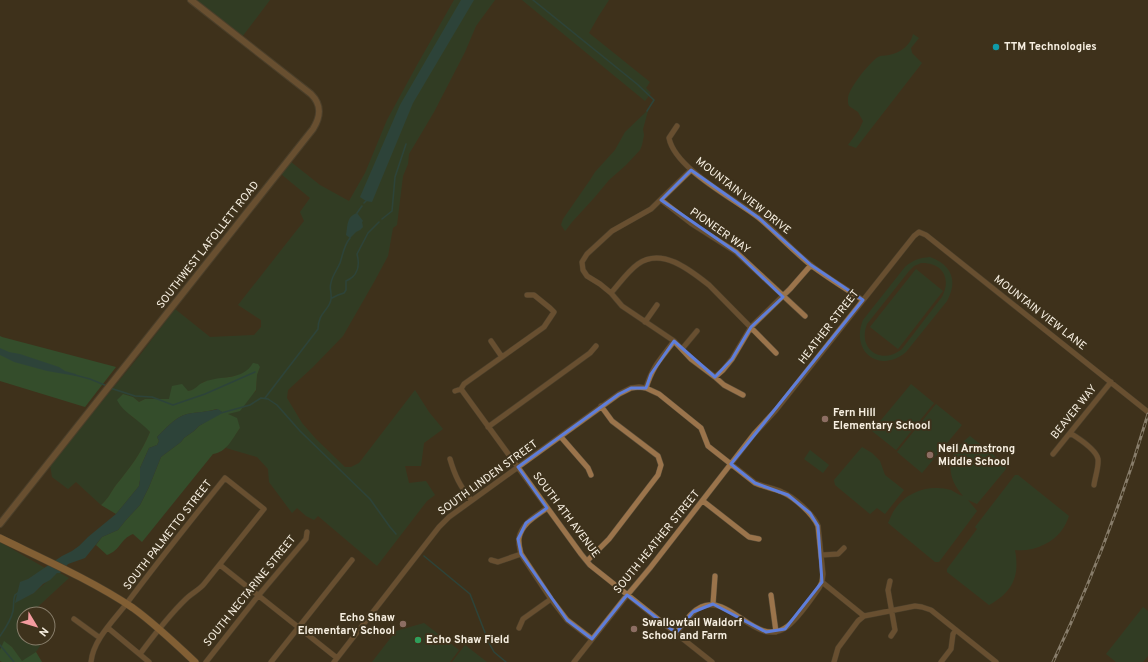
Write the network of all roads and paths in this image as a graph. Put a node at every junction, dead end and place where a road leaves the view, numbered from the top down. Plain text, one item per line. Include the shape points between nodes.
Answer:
1 (191, 0) edge
2 (677, 126) dead end
3 (691, 170) junction
4 (661, 200) junction
5 (919, 232) joint
6 (811, 266) junction
7 (611, 293) junction
8 (527, 295) dead end
9 (783, 297) junction
10 (863, 300) junction
11 (657, 305) dead end
12 (805, 316) dead end
13 (644, 322) junction
14 (751, 327) junction
15 (697, 331) dead end
16 (491, 341) dead end
17 (674, 341) junction
18 (596, 346) dead end
19 (682, 349) junction
20 (776, 353) dead end
21 (502, 357) junction
22 (715, 378) junction
23 (1111, 382) junction
24 (646, 388) junction
25 (461, 390) junction
26 (455, 391) dead end
27 (743, 395) dead end
28 (601, 406) junction
29 (1148, 412) edge
30 (488, 427) junction
31 (1070, 433) junction
32 (754, 434) joint
33 (561, 437) junction
34 (1053, 454) dead end
35 (450, 459) dead end
36 (731, 464) junction
37 (518, 467) junction
38 (591, 476) dead end
39 (1094, 484) dead end
40 (471, 500) junction
41 (702, 501) junction
42 (547, 508) junction
43 (0, 524) edge
44 (307, 532) dead end
45 (0, 538) edge
46 (759, 539) dead end
47 (844, 548) dead end
48 (520, 554) junction
49 (822, 556) junction
50 (352, 560) dead end
51 (491, 560) dead end
52 (587, 561) junction
53 (220, 565) junction
54 (714, 576) dead end
55 (890, 581) dead end
56 (822, 582) junction
57 (627, 595) junction
58 (771, 595) dead end
59 (258, 596) junction
60 (551, 599) junction
61 (126, 604) junction
62 (713, 604) junction
63 (892, 610) junction
64 (864, 616) junction
65 (74, 619) dead end
66 (108, 628) junction
67 (298, 628) junction
68 (519, 628) dead end
69 (159, 629) junction
70 (956, 630) junction
71 (776, 632) junction
72 (676, 634) junction
73 (891, 636) dead end
74 (100, 638) junction
75 (592, 640) junction
76 (140, 654) junction
77 (335, 660) edge
78 (91, 662) edge
79 (149, 662) edge
80 (195, 662) edge
81 (206, 662) edge
82 (271, 662) edge
83 (574, 662) edge
84 (712, 662) edge
85 (834, 662) edge
86 (941, 662) edge
87 (996, 662) edge

1 - 43 street, SOUTHWEST LAFOLLETT ROAD via 311,94 319,104 319,118 313,129
2 - 3 street, MOUNTAIN VIEW DRIVE via 669,138 670,143
3 - 4 street
3 - 6 street, MOUNTAIN VIEW DRIVE via 759,218
4 - 7 street via 642,215 612,231 582,262 587,276
4 - 9 street, PIONEER WAY via 692,224 736,252
5 - 10 street, HEATHER STREET
5 - 23 street, MOUNTAIN VIEW LANE via 926,234
6 - 9 street
6 - 10 street, MOUNTAIN VIEW DRIVE
7 - 13 street via 622,306
7 - 14 street via 636,264 652,257 666,258 709,285
8 - 21 street via 534,295 554,312 544,327
9 - 12 street, PIONEER WAY
9 - 14 street
10 - 32 street, HEATHER STREET
11 - 13 street
13 - 17 street
14 - 20 street
14 - 22 street via 732,359
15 - 19 street
16 - 21 street
17 - 19 street
17 - 24 street via 650,374
18 - 30 street
19 - 22 street
21 - 25 street via 464,384
22 - 27 street
23 - 29 street, MOUNTAIN VIEW LANE
23 - 31 street, BEAVER WAY
24 - 28 street, SOUTH LINDEN STREET via 630,388
24 - 36 street via 659,394 697,424 708,446
25 - 26 street
25 - 30 street, SOUTH 4TH AVENUE
28 - 33 street, SOUTH LINDEN STREET
28 - 52 street via 612,421 658,456 661,465 655,479 609,539
30 - 37 street, SOUTH 4TH AVENUE
31 - 34 street, BEAVER WAY
31 - 39 street via 1084,443 1098,460
32 - 36 street, SOUTH HEATHER STREET
33 - 37 street, SOUTH LINDEN STREET
33 - 38 street via 588,468
35 - 40 street via 454,474
36 - 41 street, SOUTH HEATHER STREET
36 - 49 street via 764,488 788,495 816,519
37 - 40 street, SOUTH LINDEN STREET
37 - 42 street, SOUTH 4TH AVENUE
40 - 77 street, SOUTH LINDEN STREET via 439,527
41 - 46 street via 749,537
41 - 57 street, SOUTH HEATHER STREET
42 - 48 street via 526,523 518,539
42 - 52 street, SOUTH 4TH AVENUE
44 - 59 street, SOUTH NECTARINE STREET via 306,539
45 - 61 main road via 81,578
47 - 49 street via 838,554
48 - 51 street via 498,562
48 - 60 street
49 - 56 street
50 - 67 street
52 - 57 street, SOUTH 4TH AVENUE
53 - 59 street
53 - 61 street, SOUTH PALMETTO STREET via 264,509 225,478
53 - 69 street
54 - 62 street
55 - 63 street via 888,590
56 - 64 street
56 - 71 street via 791,623 785,629
57 - 72 street, SOUTH 4TH AVENUE
57 - 75 street, SOUTH HEATHER STREET
58 - 71 street
59 - 67 street
59 - 81 street, SOUTH NECTARINE STREET
60 - 68 street via 523,619
60 - 75 street via 567,620
61 - 66 street, SOUTH PALMETTO STREET
61 - 69 main road
62 - 71 street via 766,632
62 - 72 street via 701,606
63 - 64 street
63 - 70 street via 915,606 927,608
63 - 73 street via 895,630
64 - 85 street via 838,648
65 - 74 street
66 - 74 street, SOUTH PALMETTO STREET
66 - 76 street
67 - 77 street
67 - 82 street
69 - 76 street
69 - 80 main road
70 - 86 street via 951,649
70 - 87 street
72 - 84 street, SOUTH 4TH AVENUE
74 - 78 street, SOUTH PALMETTO STREET
75 - 83 street, SOUTH HEATHER STREET
76 - 79 street

